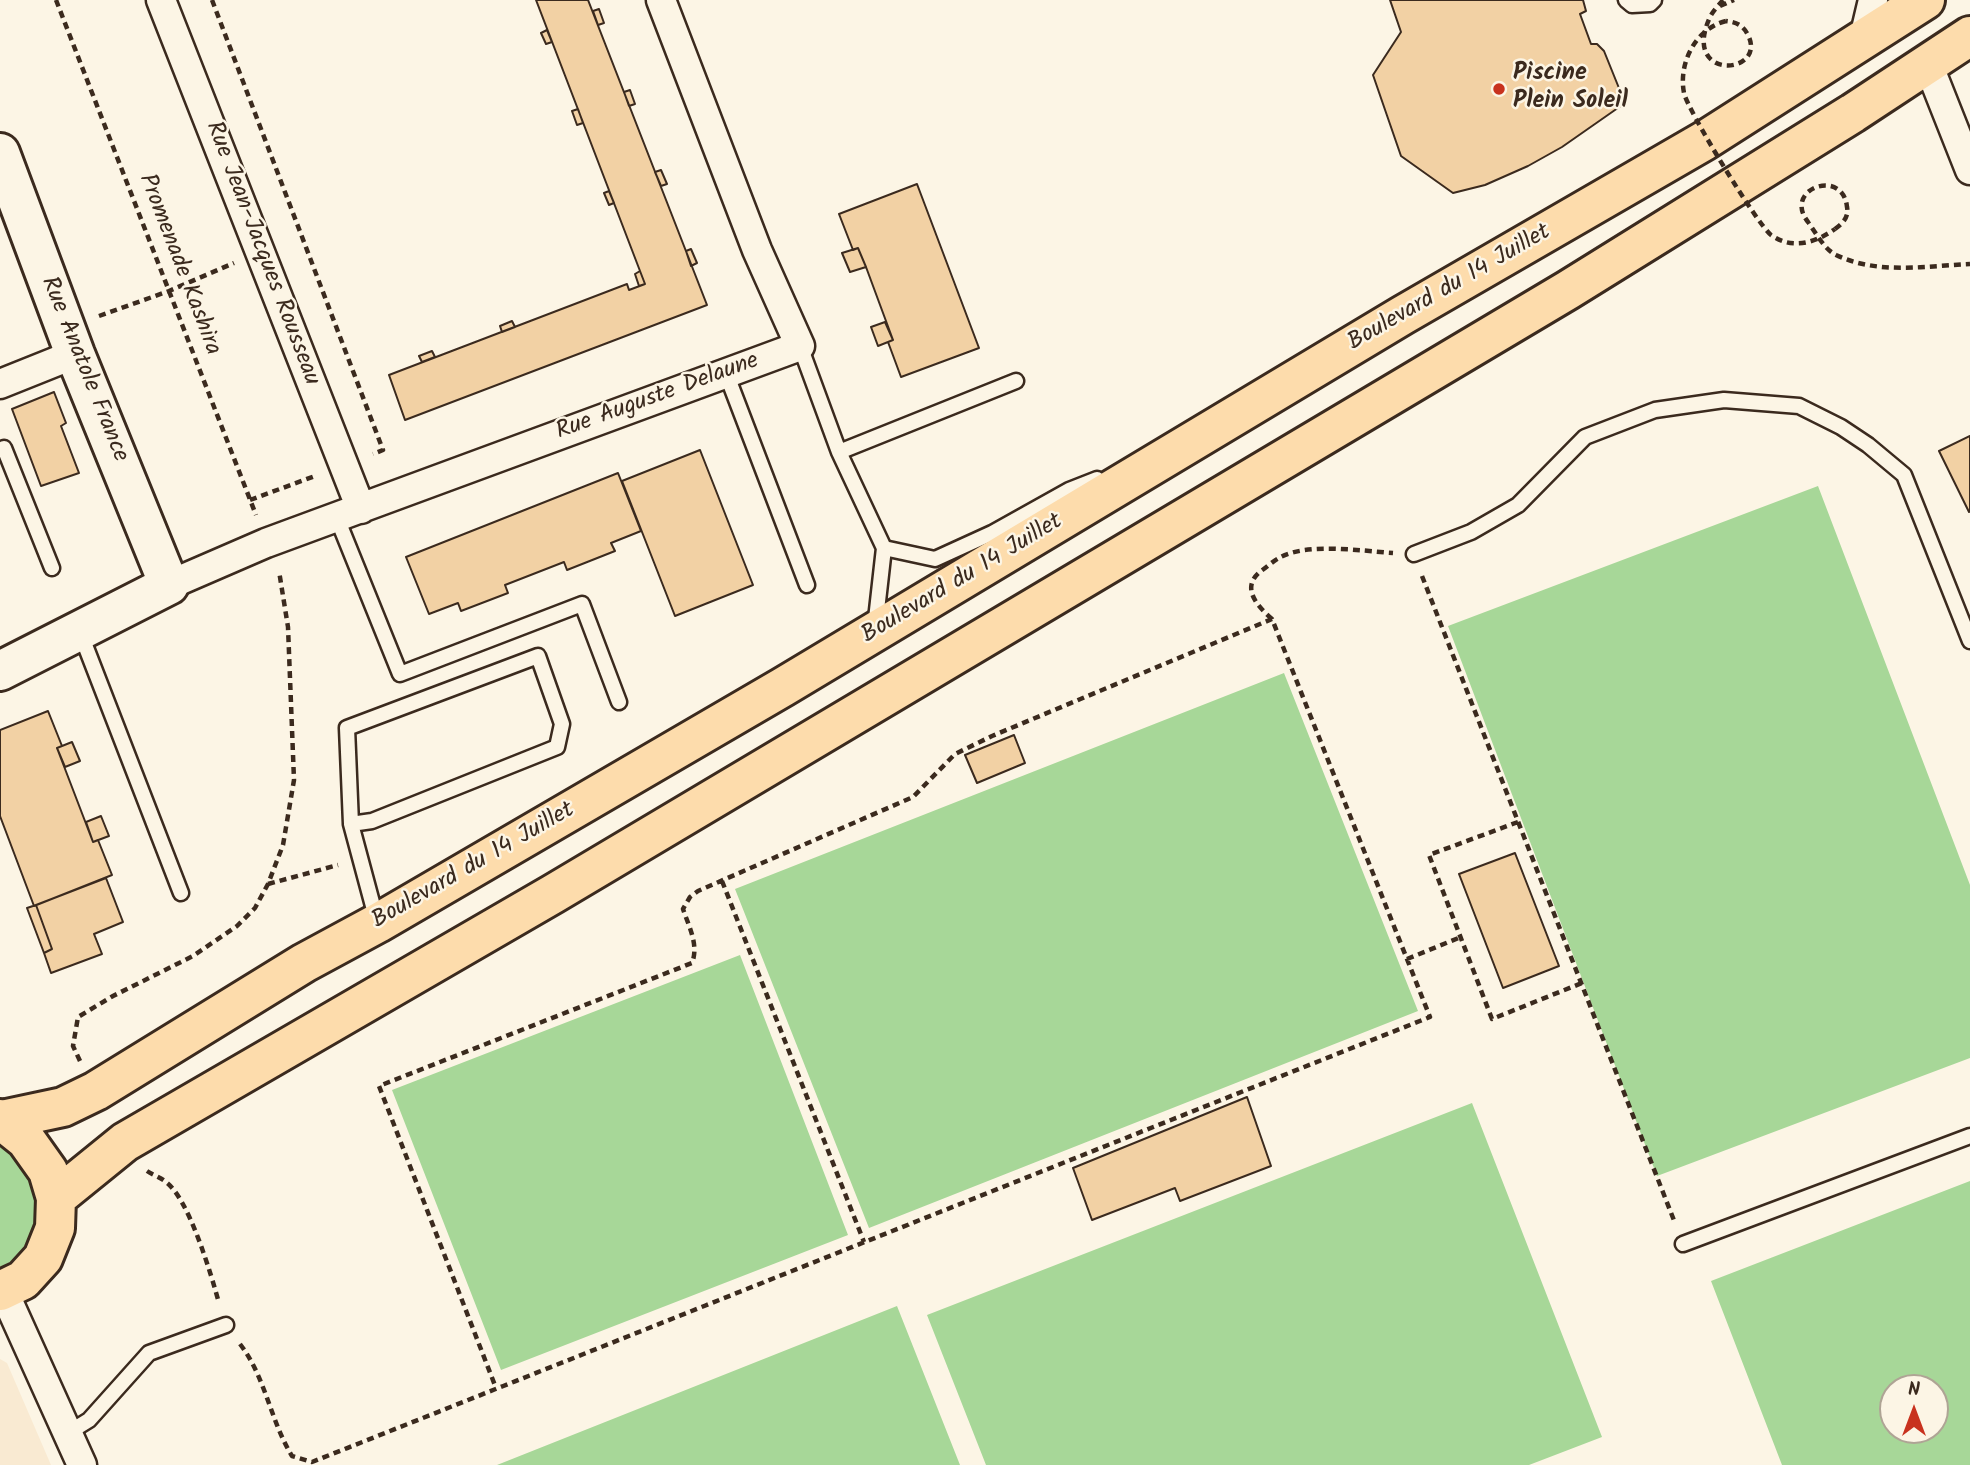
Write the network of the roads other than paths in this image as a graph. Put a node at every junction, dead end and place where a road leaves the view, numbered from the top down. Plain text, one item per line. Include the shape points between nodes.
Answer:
1 (161, 0) edge
2 (661, 0) edge
3 (1626, 0) edge
4 (1654, 0) edge
5 (1873, 0) edge
6 (1913, 3) edge
7 (1970, 36) edge
8 (1864, 38) junction
9 (1928, 64) junction
10 (0, 153) edge
11 (1970, 170) edge
12 (70, 341) junction
13 (800, 346) junction
14 (726, 373) junction
15 (1016, 382) dead end
16 (0, 384) edge
17 (1197, 440) junction
18 (1, 445) edge
19 (839, 452) junction
20 (349, 514) junction
21 (884, 548) junction
22 (1414, 554) road end
23 (52, 568) dead end
24 (169, 585) junction
25 (807, 585) dead end
26 (79, 631) junction
27 (874, 633) junction
28 (1970, 641) edge
29 (0, 671) edge
30 (619, 702) dead end
31 (351, 824) junction
32 (181, 893) dead end
33 (378, 923) junction
34 (1, 1119) edge
35 (1970, 1136) edge
36 (56, 1198) junction
37 (1684, 1244) road end
38 (2, 1290) edge
39 (226, 1325) road end
40 (68, 1433) junction
41 (82, 1465) edge

1 - 20 street, Rue Jean-Jacques Rousseau via 260,252
2 - 13 street via 757,250
3 - 4 lane via 1632,5
5 - 8 street
6 - 8 main road, Boulevard du 14 Juillet
6 - 9 main road, Boulevard du 14 Juillet
7 - 9 main road
8 - 17 main road, Boulevard du 14 Juillet via 1704,141
9 - 11 street
9 - 36 main road via 1568,290 552,894 125,1142
10 - 12 street, Rue Anatole France
12 - 16 street
12 - 24 street, Rue Anatole France
13 - 14 street, Rue Auguste Delaune
13 - 19 lane
14 - 20 street, Rue Auguste Delaune
14 - 25 lane
15 - 19 lane
17 - 21 lane via 1069,490 934,559
17 - 27 main road, Boulevard du 14 Juillet
18 - 23 lane
19 - 21 lane
20 - 24 street, Rue Auguste Delaune
20 - 30 lane via 400,674 582,604
21 - 27 lane
22 - 28 lane via 1471,532 1518,505 1585,437 1655,410 1724,400 1799,406 1868,444 1904,475
24 - 26 street
26 - 29 street
26 - 32 lane
27 - 33 main road, Boulevard du 14 Juillet
31 - 31 lane via 347,729 538,656 562,724 557,747 372,821
31 - 33 lane
33 - 34 main road, Boulevard du 14 Juillet via 304,963 96,1091 63,1107
34 - 36 main road, Boulevard du 14 Juillet via 26,1140 48,1171
35 - 37 lane
36 - 38 main road, Boulevard du 14 Juillet via 55,1227 43,1258 23,1279
38 - 40 street
39 - 40 lane via 149,1353 89,1420
40 - 41 street

